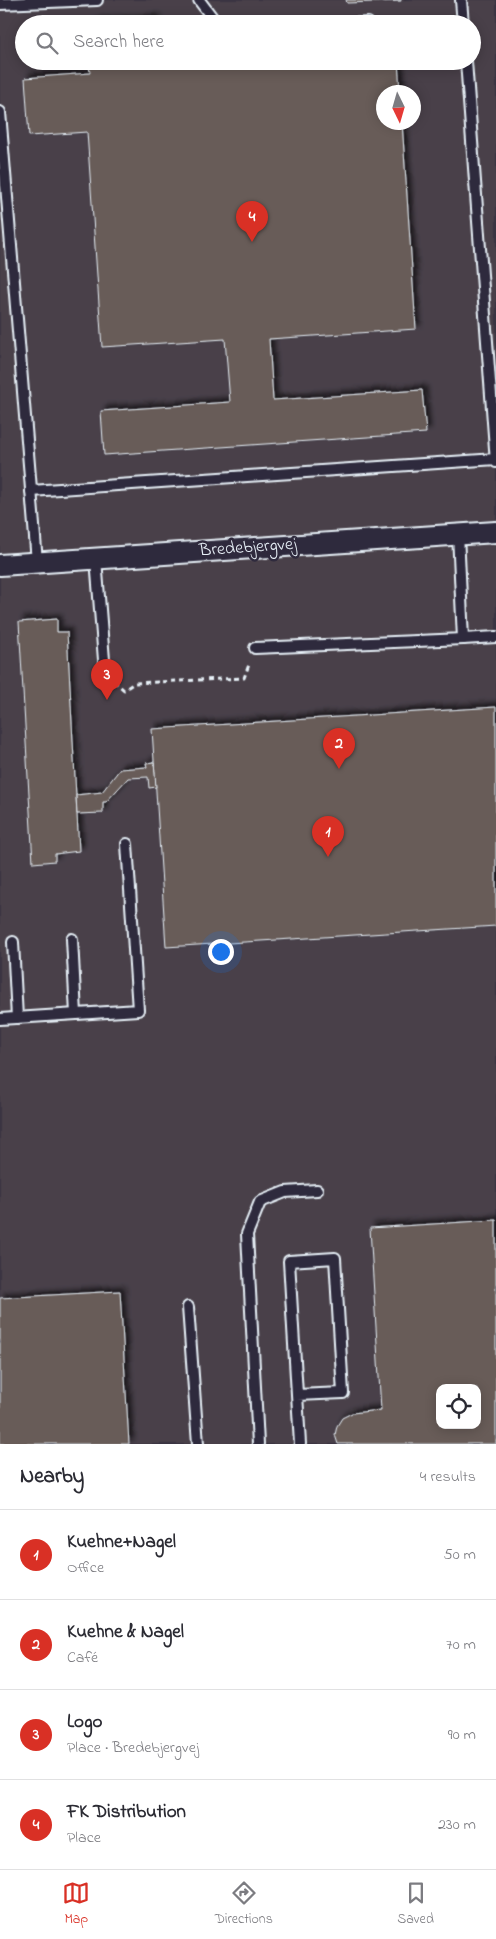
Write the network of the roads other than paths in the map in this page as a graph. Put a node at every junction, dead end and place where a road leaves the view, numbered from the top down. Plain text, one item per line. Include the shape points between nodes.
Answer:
1 (97, 0) edge
2 (199, 0) edge
3 (461, 0) edge
4 (0, 4) edge
5 (210, 15) edge
6 (462, 15) edge
7 (467, 70) edge
8 (0, 112) edge
9 (496, 460) edge
10 (31, 492) junction
11 (496, 532) edge
12 (458, 534) junction
13 (96, 559) junction
14 (37, 562) junction
15 (0, 565) edge
16 (496, 637) edge
17 (463, 639) junction
18 (255, 648) road end
19 (104, 660) road end
20 (127, 844) dead end
21 (72, 939) dead end
22 (13, 942) dead end
23 (76, 1014) junction
24 (17, 1018) junction
25 (0, 1019) edge
26 (317, 1190) dead end
27 (188, 1307) dead end
28 (297, 1395) junction
29 (198, 1444) edge
30 (258, 1444) edge
31 (300, 1444) edge

1 - 4 lane
2 - 5 lane
3 - 6 lane
7 - 9 lane
8 - 10 lane
9 - 10 lane
10 - 14 lane
11 - 12 street, Bredebjergvej
12 - 13 street, Bredebjergvej
12 - 17 lane
13 - 14 street, Bredebjergvej
13 - 19 lane
14 - 15 street, Bredebjergvej
16 - 17 lane
17 - 18 lane
20 - 23 lane via 138,1010
21 - 23 lane
22 - 24 lane
23 - 24 lane
24 - 25 lane
26 - 30 lane via 285,1192 260,1202 247,1234
27 - 29 lane
28 - 28 lane via 288,1260 335,1258 343,1393
28 - 31 lane

